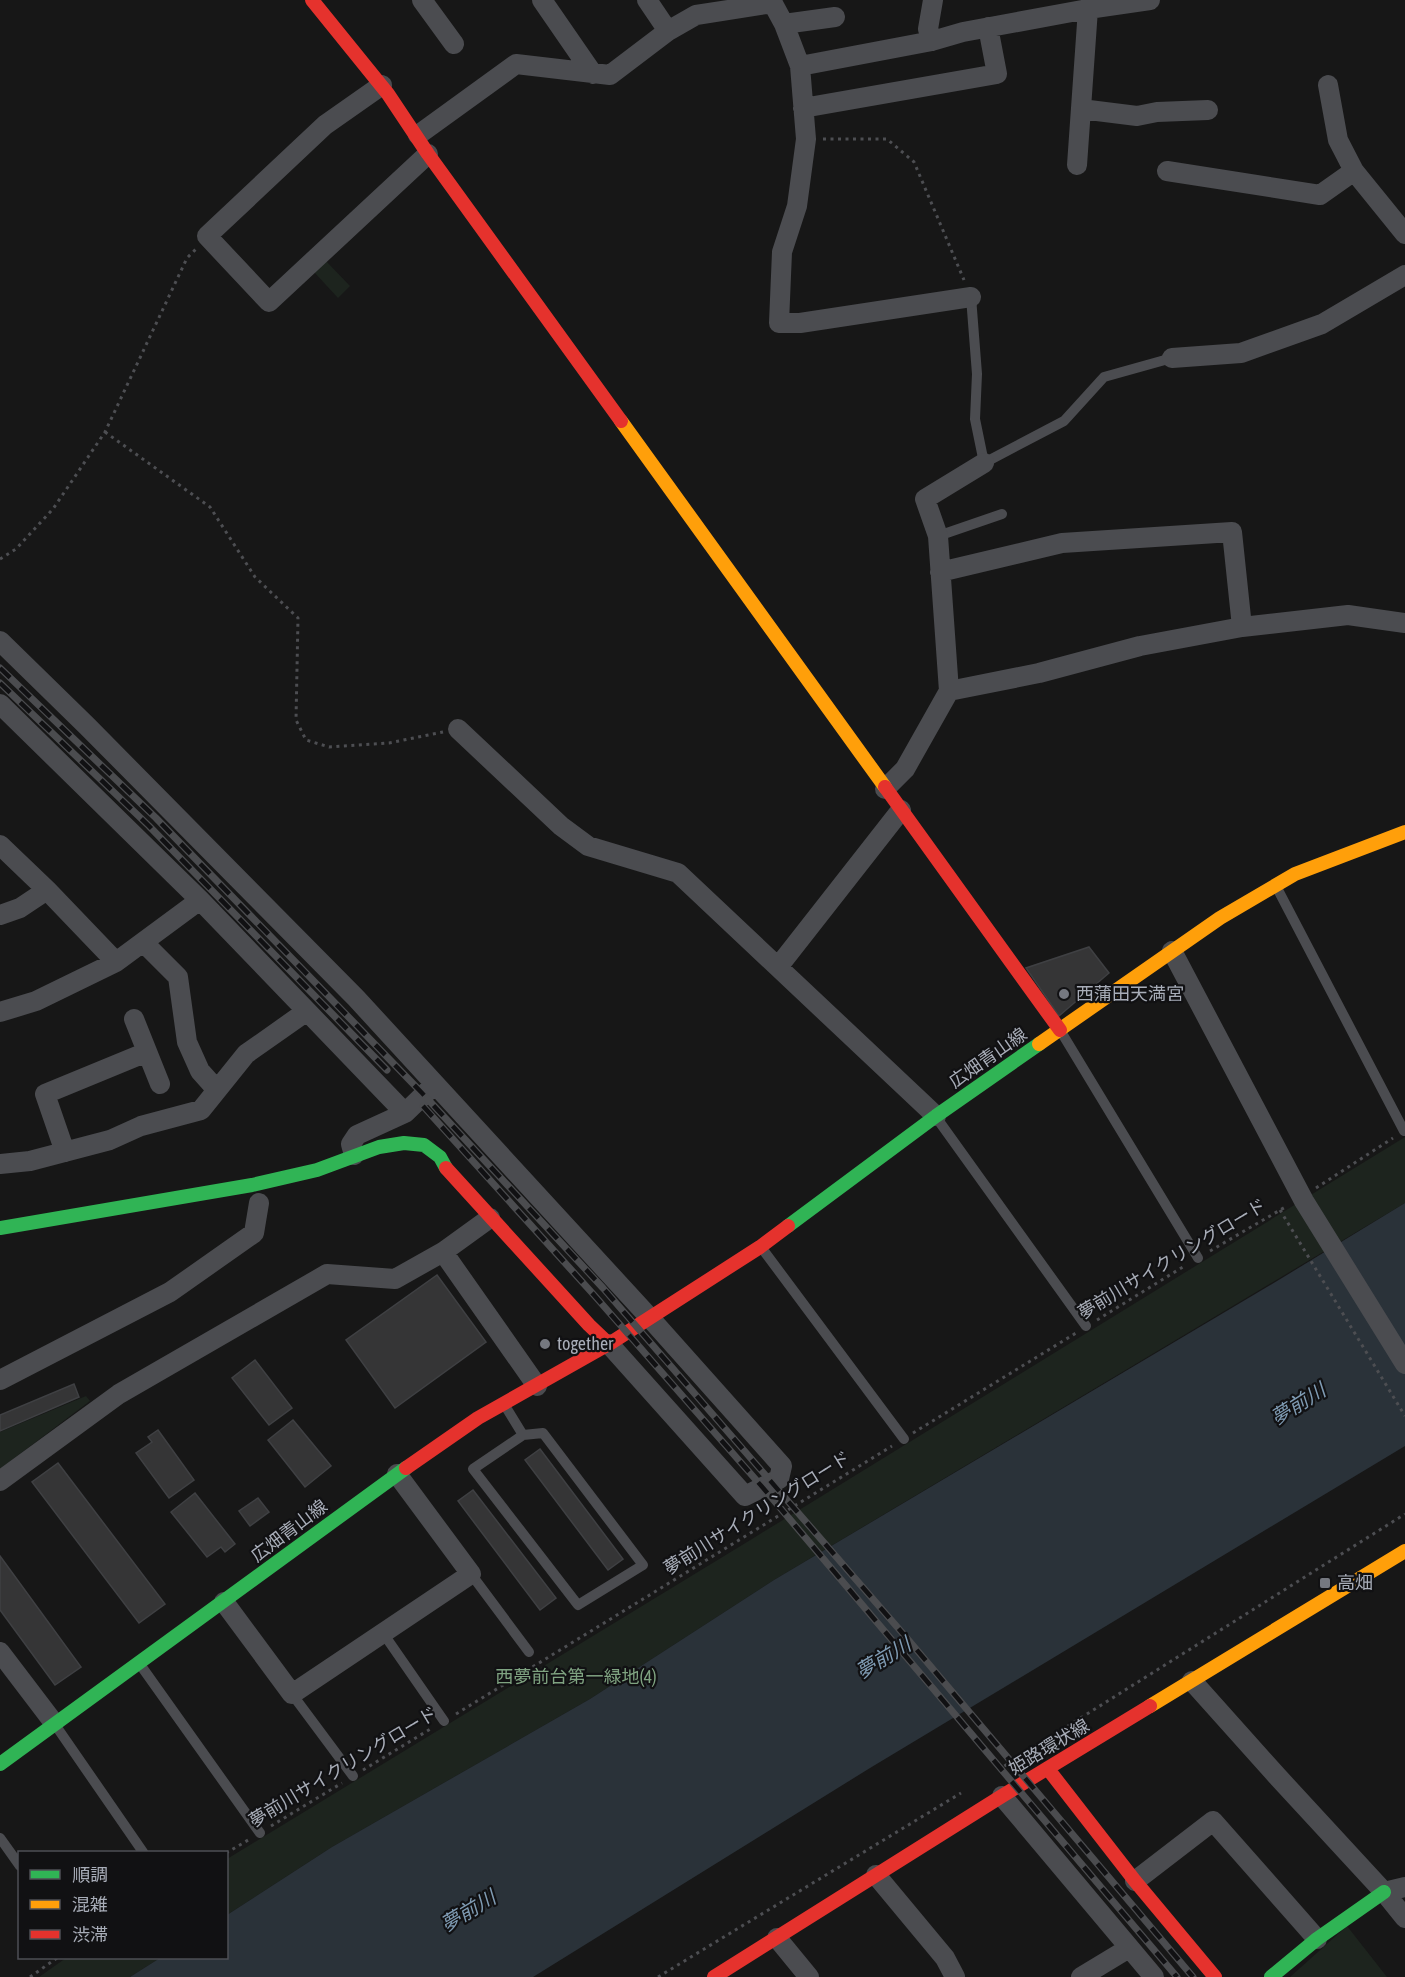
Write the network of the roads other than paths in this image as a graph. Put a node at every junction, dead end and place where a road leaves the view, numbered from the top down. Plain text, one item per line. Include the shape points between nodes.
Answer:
1 (312, 0) edge
2 (422, 0) edge
3 (542, 0) edge
4 (647, 0) edge
5 (933, 0) edge
6 (1150, 0) edge
7 (772, 2) edge
8 (1088, 9) junction
9 (835, 17) dead end
10 (784, 24) junction
11 (988, 27) junction
12 (668, 31) junction
13 (932, 41) junction
14 (454, 44) dead end
15 (800, 66) junction
16 (594, 74) junction
17 (382, 85) junction
18 (1328, 86) dead end
19 (803, 108) junction
20 (1081, 109) junction
21 (1208, 110) dead end
22 (418, 135) junction
23 (428, 154) junction
24 (1077, 165) dead end
25 (1167, 171) dead end
26 (1354, 171) junction
27 (1405, 234) edge
28 (1405, 275) edge
29 (971, 297) joint
30 (1172, 358) joint
31 (984, 463) junction
32 (1002, 514) dead end
33 (938, 536) junction
34 (940, 572) junction
35 (1405, 623) edge
36 (1242, 627) junction
37 (0, 641) edge
38 (949, 691) junction
39 (0, 704) edge
40 (458, 729) road end
41 (885, 789) junction
42 (901, 810) junction
43 (1404, 836) edge
44 (0, 844) edge
45 (1275, 886) junction
46 (47, 890) junction
47 (200, 900) junction
48 (0, 915) edge
49 (143, 942) junction
50 (1172, 951) junction
51 (116, 962) junction
52 (778, 967) junction
53 (307, 1011) junction
54 (0, 1012) edge
55 (134, 1019) dead end
56 (1060, 1030) junction
57 (147, 1052) junction
58 (160, 1084) dead end
59 (435, 1084) junction
60 (217, 1090) junction
61 (405, 1113) junction
62 (936, 1116) junction
63 (1404, 1131) edge
64 (65, 1152) junction
65 (354, 1155) junction
66 (405, 1156) dead end
67 (0, 1164) edge
68 (446, 1170) junction
69 (258, 1203) dead end
70 (490, 1218) junction
71 (0, 1228) edge
72 (760, 1247) junction
73 (443, 1252) junction
74 (1198, 1258) road end
75 (650, 1318) junction
76 (1086, 1326) road end
77 (609, 1344) junction
78 (1405, 1364) edge
79 (0, 1380) edge
80 (537, 1386) junction
81 (503, 1404) junction
82 (524, 1435) junction
83 (904, 1439) road end
84 (397, 1474) junction
85 (0, 1481) edge
86 (1404, 1554) edge
87 (471, 1574) junction
88 (224, 1602) junction
89 (383, 1633) junction
90 (0, 1652) edge
91 (529, 1652) dead end
92 (139, 1662) junction
93 (1192, 1681) junction
94 (292, 1694) junction
95 (444, 1721) road end
96 (54, 1723) junction
97 (0, 1764) edge
98 (1048, 1769) junction
99 (353, 1776) road end
100 (1002, 1796) junction
101 (260, 1833) road end
102 (0, 1838) edge
103 (142, 1851) edge
104 (18, 1863) edge
105 (876, 1875) junction
106 (1135, 1881) junction
107 (1405, 1887) edge
108 (1384, 1892) junction
109 (1405, 1918) edge
110 (777, 1938) junction
111 (1317, 1939) junction
112 (1130, 1948) junction
113 (714, 1977) edge
114 (809, 1977) edge
115 (954, 1977) edge
116 (1081, 1977) edge
117 (1154, 1977) edge
118 (1215, 1977) edge
119 (1270, 1977) edge

1 - 17 main road
2 - 14 street
3 - 16 street
4 - 12 street
5 - 13 street via 928,29
6 - 8 street
7 - 10 street
7 - 12 street via 696,15
8 - 11 street
8 - 20 street
9 - 10 street
10 - 15 street
11 - 13 street
11 - 19 street via 997,74
12 - 16 street via 610,75
13 - 15 street
15 - 19 street
16 - 22 street via 516,64
17 - 22 main road
17 - 23 street via 325,125 207,236 269,302
18 - 26 street via 1338,140
19 - 29 street via 806,139 798,206 782,252 779,322 800,323
20 - 21 street via 1137,116
20 - 24 street
22 - 23 main road
23 - 41 main road
25 - 26 street via 1320,195
26 - 27 street
28 - 30 street via 1322,324 1241,354
29 - 31 lane via 977,374 975,419
30 - 31 lane via 1104,377 1064,422
31 - 33 street via 925,499
32 - 33 lane
33 - 34 street
34 - 36 street via 1062,543 1232,532
34 - 38 street
35 - 36 street via 1348,615
36 - 38 street via 1140,646 1039,673
37 - 59 street via 356,998
38 - 41 street via 905,769
39 - 47 street
40 - 52 street via 561,826 588,846 678,873
41 - 42 main road
42 - 52 street
42 - 56 main road
43 - 45 main road, 広畑青山線 via 1295,874
44 - 46 street
45 - 50 main road, 広畑青山線
45 - 63 lane
46 - 48 street via 20,908
46 - 51 street
47 - 49 street
47 - 53 street
49 - 51 street
49 - 60 street via 178,977 187,1042 200,1071
50 - 56 main road, 広畑青山線
50 - 78 street via 1303,1199
51 - 54 street via 36,1002
52 - 62 street
53 - 60 street via 246,1054
53 - 61 street
55 - 57 street
56 - 62 main road, 広畑青山線
56 - 74 lane
57 - 58 street
57 - 64 street via 45,1094
59 - 61 street
59 - 75 street
60 - 64 street via 201,1110
61 - 65 street via 357,1135 351,1144
62 - 72 main road, 広畑青山線
62 - 76 lane
64 - 67 street
65 - 68 main road via 404,1143 424,1145 440,1157
65 - 71 main road via 317,1170 252,1185
66 - 68 main road
68 - 70 main road
69 - 79 street via 254,1233 170,1292
70 - 73 street
70 - 77 main road
72 - 75 main road, 広畑青山線
72 - 83 lane
73 - 80 street
73 - 85 street via 396,1279 327,1274 119,1394
75 - 77 main road, 広畑青山線
75 - 77 street via 782,1466 779,1479 745,1496
77 - 80 main road, 広畑青山線
80 - 81 main road, 広畑青山線
81 - 82 lane
81 - 84 main road, 広畑青山線
82 - 82 lane via 543,1433 643,1564 578,1605 473,1469
84 - 87 street
84 - 88 main road, 広畑青山線
86 - 93 main road, 姫路環状線
87 - 89 street
87 - 91 lane
88 - 92 main road, 広畑青山線
88 - 94 street
89 - 94 street
89 - 95 lane
90 - 96 street
92 - 96 main road, 広畑青山線
92 - 101 lane
93 - 98 main road, 姫路環状線
93 - 108 street
94 - 99 lane
96 - 97 main road, 広畑青山線
96 - 103 lane
98 - 100 main road, 姫路環状線
98 - 106 main road
100 - 105 main road, 姫路環状線
100 - 112 street
102 - 104 lane
105 - 110 main road, 姫路環状線
105 - 115 street via 945,1958
106 - 111 street via 1213,1821
106 - 118 main road
107 - 108 street
108 - 109 street
108 - 111 main road
110 - 113 main road, 姫路環状線
110 - 114 street
111 - 119 main road
112 - 116 street
112 - 117 street

